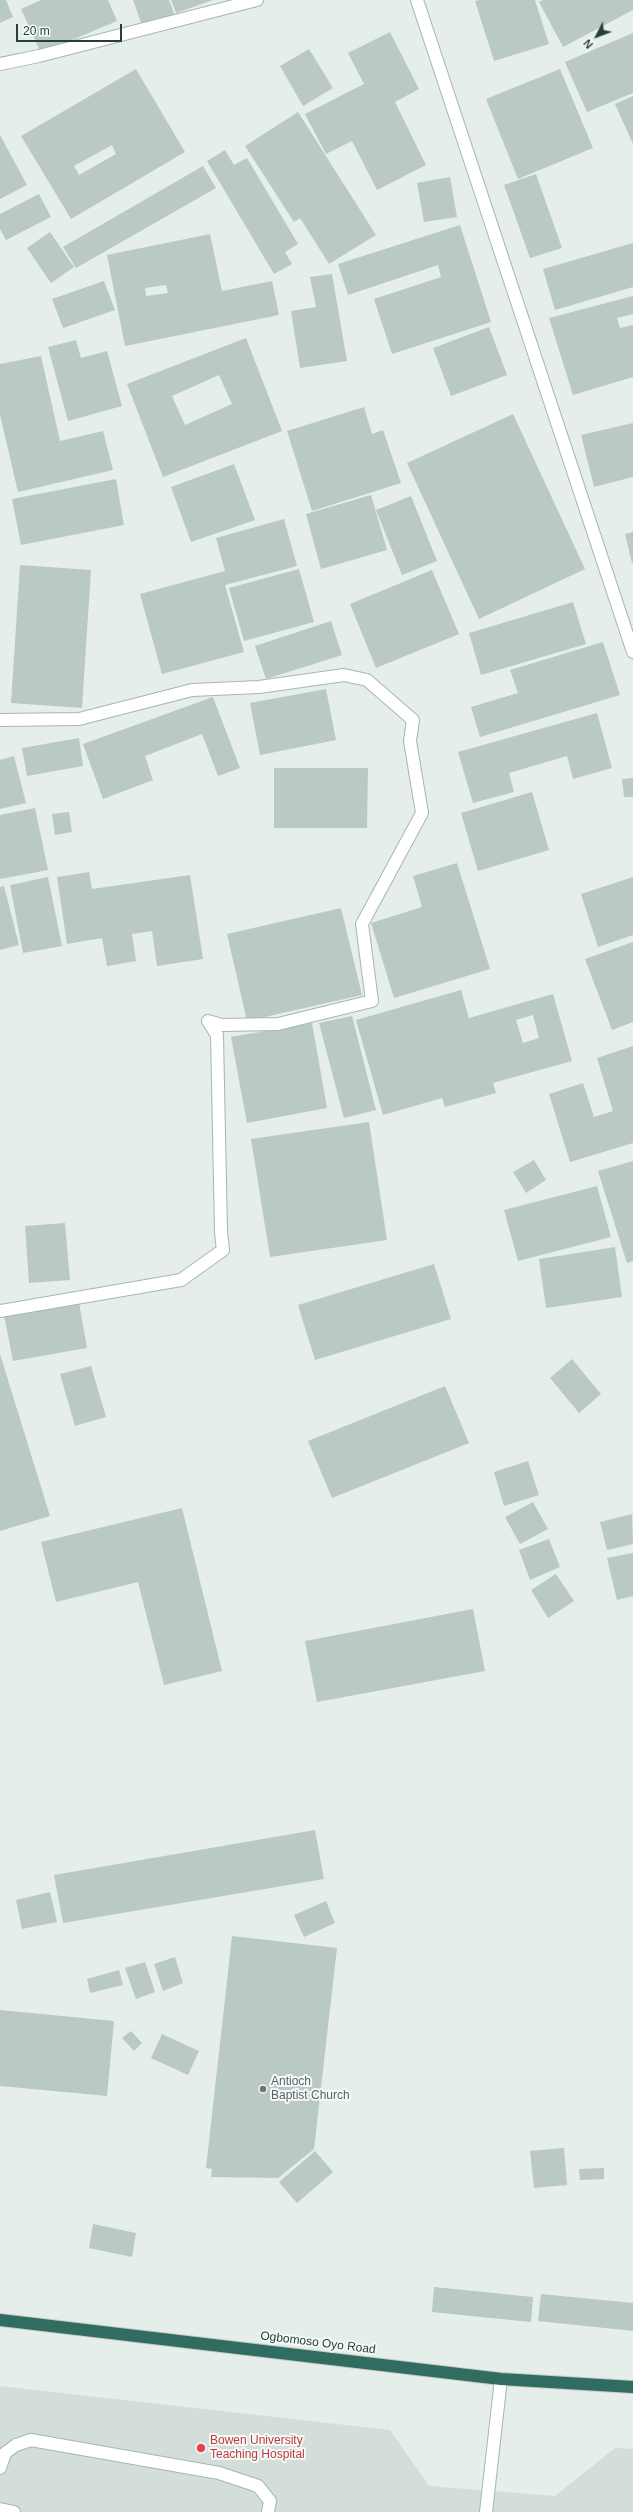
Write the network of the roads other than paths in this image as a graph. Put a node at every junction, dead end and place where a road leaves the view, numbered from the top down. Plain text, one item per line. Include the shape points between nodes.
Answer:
1 (257, 0) edge
2 (417, 0) edge
3 (0, 64) edge
4 (633, 652) edge
5 (0, 720) edge
6 (0, 1311) edge
7 (0, 2320) edge
8 (501, 2378) junction
9 (633, 2387) edge
10 (0, 2468) edge
11 (0, 2509) edge
12 (14, 2512) edge
13 (268, 2512) edge
14 (486, 2512) edge

1 - 3 street
2 - 4 street
5 - 6 street via 79,720 192,690 259,687 344,675 367,680 413,720 410,741 422,813 362,924 372,1001 278,1024 222,1026 208,1021 217,1035 223,1250 181,1280
7 - 8 highway, Ogbomoso Oyo Road
8 - 9 highway, Ogbomoso Oyo Road
8 - 14 street
10 - 13 street via 5,2453 16,2445 31,2440 219,2473 258,2486 270,2501
11 - 12 street

